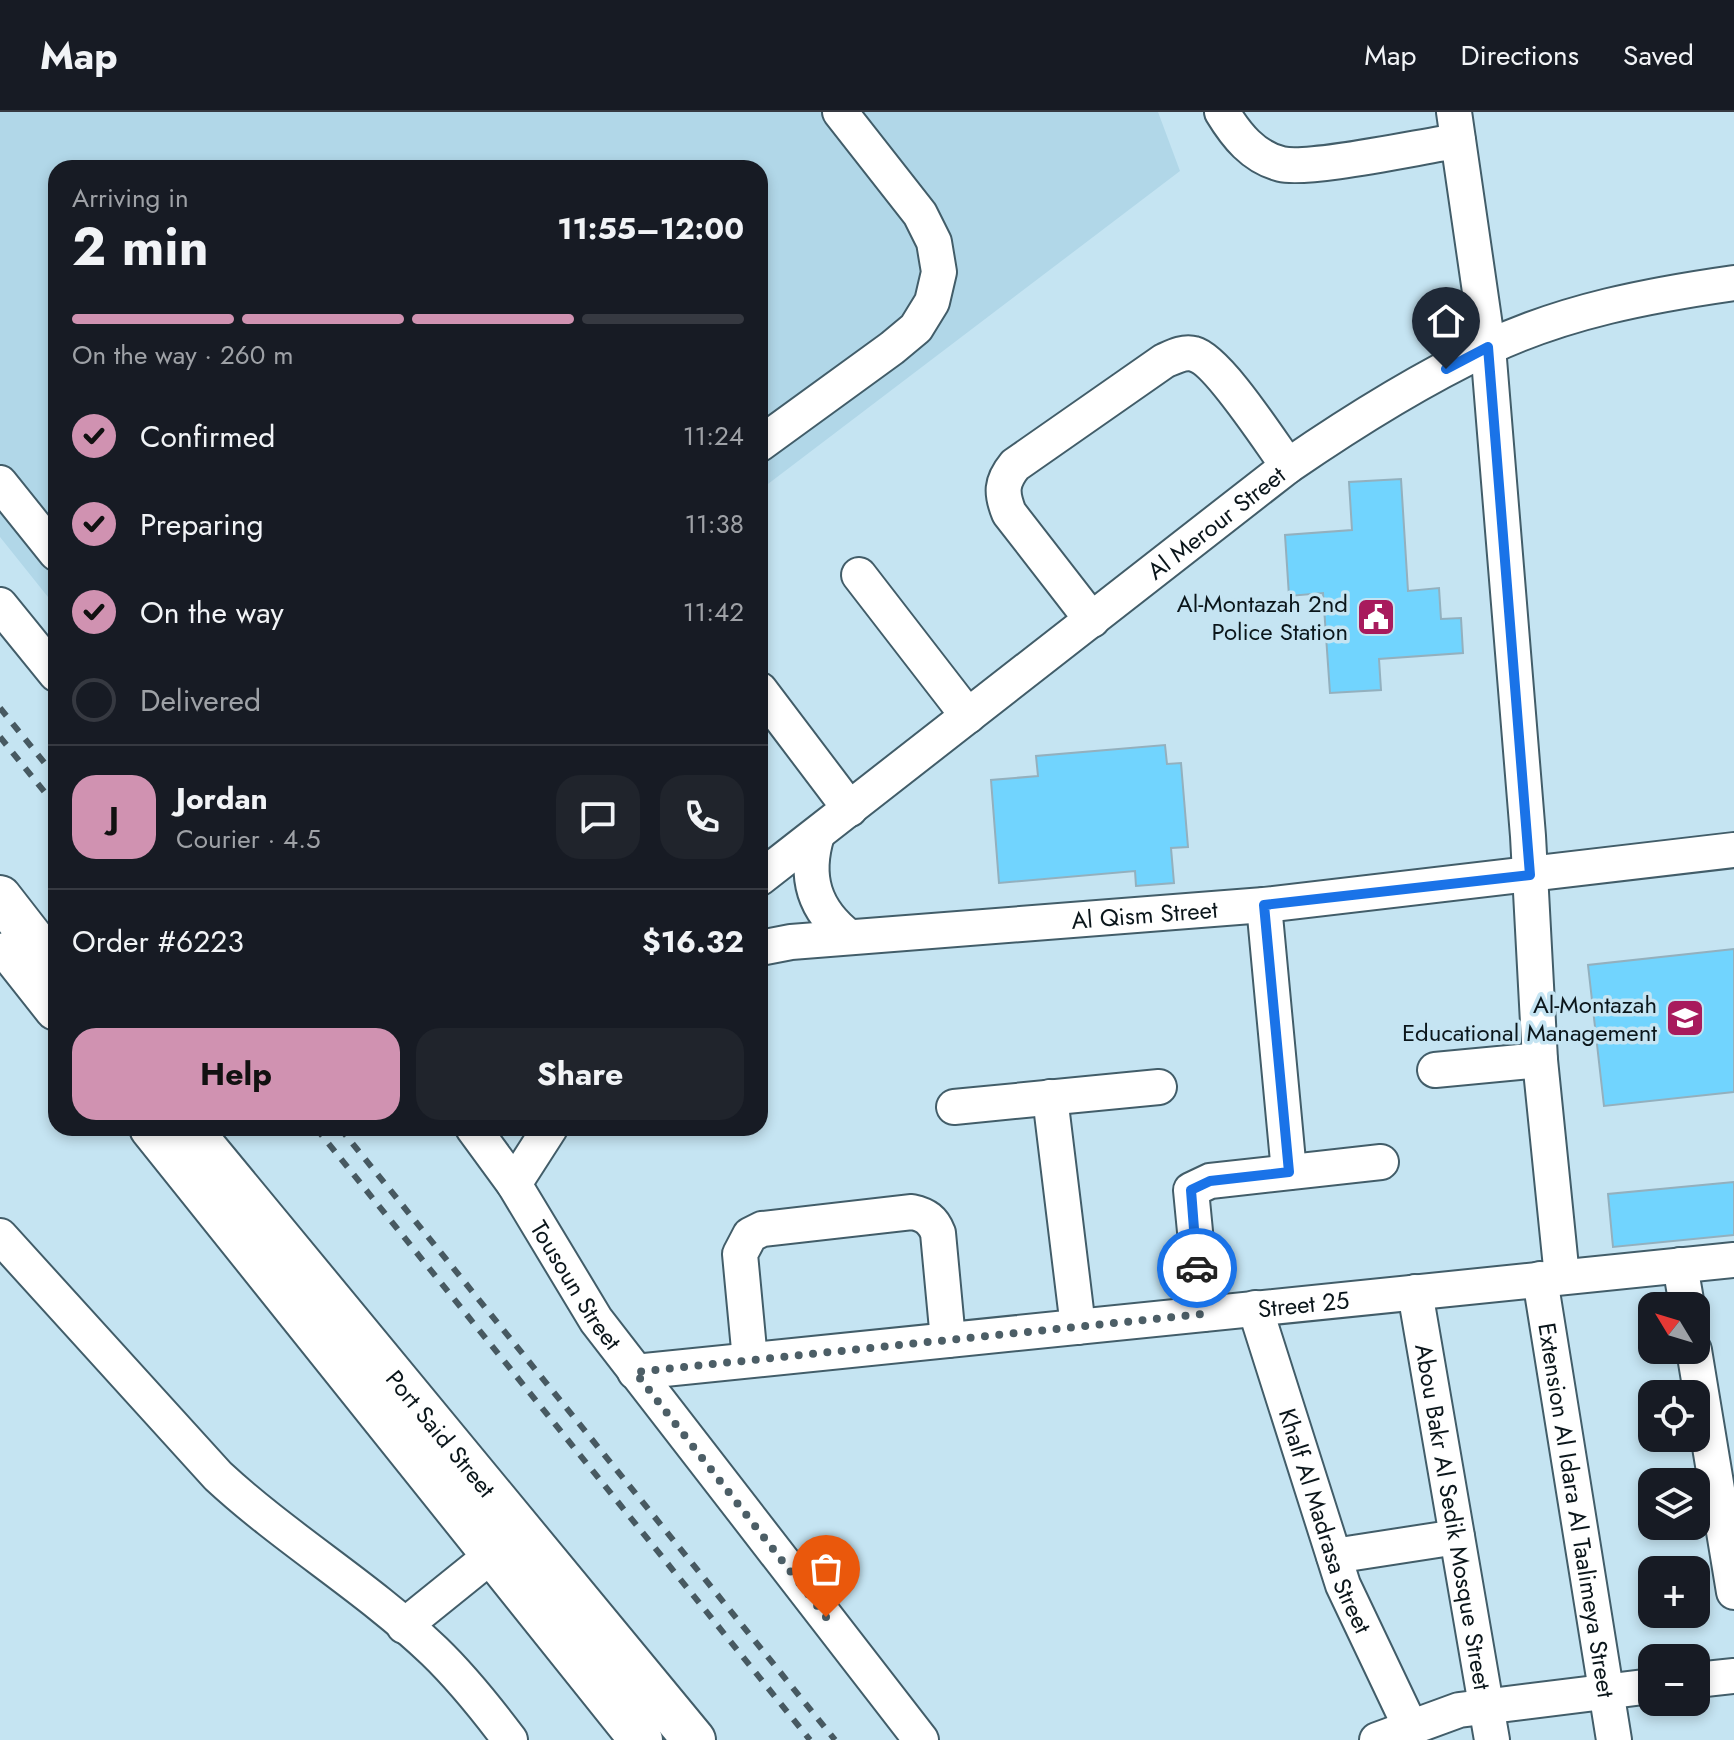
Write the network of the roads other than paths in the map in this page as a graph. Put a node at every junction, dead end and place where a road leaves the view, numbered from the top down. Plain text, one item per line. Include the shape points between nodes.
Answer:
1 (840, 112) edge
2 (1222, 112) edge
3 (1456, 126) edge
4 (1734, 283) edge
5 (1488, 347) junction
6 (768, 438) edge
7 (1288, 466) junction
8 (0, 483) edge
9 (48, 543) edge
10 (859, 575) dead end
11 (0, 605) edge
12 (1092, 620) junction
13 (48, 664) edge
14 (768, 701) edge
15 (968, 716) junction
16 (850, 809) junction
17 (817, 835) junction
18 (1734, 850) edge
19 (768, 872) edge
20 (1530, 875) junction
21 (0, 897) edge
22 (1264, 905) junction
23 (849, 937) junction
24 (0, 939) edge
25 (768, 947) edge
26 (48, 959) edge
27 (48, 999) edge
28 (1540, 1060) junction
29 (1435, 1070) dead end
30 (1159, 1087) dead end
31 (1050, 1097) junction
32 (954, 1107) dead end
33 (157, 1136) edge
34 (196, 1136) edge
35 (479, 1136) edge
36 (545, 1136) edge
37 (1381, 1162) dead end
38 (1289, 1172) junction
39 (514, 1184) junction
40 (0, 1236) edge
41 (1734, 1260) edge
42 (1680, 1265) junction
43 (1551, 1278) junction
44 (1415, 1292) junction
45 (1685, 1292) edge
46 (1255, 1308) junction
47 (1203, 1314) junction
48 (1078, 1327) junction
49 (948, 1340) junction
50 (750, 1360) junction
51 (1696, 1364) edge
52 (635, 1372) junction
53 (1457, 1537) junction
54 (492, 1555) junction
55 (1334, 1556) junction
56 (1734, 1592) edge
57 (404, 1626) junction
58 (1734, 1676) edge
59 (1710, 1679) edge
60 (1638, 1688) edge
61 (1606, 1691) junction
62 (1487, 1705) junction
63 (1410, 1726) junction
64 (510, 1740) edge
65 (641, 1740) edge
66 (694, 1740) edge
67 (921, 1740) edge
68 (1377, 1740) edge
69 (1492, 1740) edge
70 (1614, 1740) edge

1 - 6 street via 920,214 934,242 939,272 932,302 916,328
2 - 3 street via 1255,152 1293,166
3 - 5 street, Extension Al Idara Al Taalimeya Street
4 - 5 street, Al Merour Street via 1614,304
5 - 7 street, Al Merour Street via 1375,408
5 - 20 street, Extension Al Idara Al Taalimeya Street
7 - 12 street, Al Merour Street
7 - 12 street via 1212,364 1194,354 1164,361 1015,465 1005,478 1002,495 1009,513
8 - 9 street
10 - 15 street
11 - 13 street
12 - 15 street, Al Merour Street
14 - 16 street
15 - 16 street, Al Merour Street
16 - 17 street, Al Merour Street
17 - 19 street, Al Merour Street
17 - 23 street via 810,873 814,892 833,925
18 - 20 street, Al Qism Street
20 - 22 street, Al Qism Street
20 - 28 street, Extension Al Idara Al Taalimeya Street
21 - 26 main road
22 - 23 street, Al Qism Street
22 - 38 street
23 - 25 street, Al Qism Street
24 - 27 main road
28 - 29 street
28 - 43 street, Extension Al Idara Al Taalimeya Street
30 - 31 street
31 - 32 street
31 - 48 street
33 - 54 main road, Port Said Street
34 - 66 main road, Port Said Street
35 - 39 street, Tousoun Street
36 - 39 street
37 - 38 street
38 - 47 street via 1210,1181 1191,1190
39 - 52 street, Tousoun Street
40 - 57 street via 218,1476
41 - 42 street, Street 25
42 - 43 street, Street 25
42 - 45 street
43 - 44 street, Street 25
43 - 61 street, Extension Al Idara Al Taalimeya Street
44 - 46 street, Street 25
44 - 53 street, Abou Bakr Al Sedik Mosque Street
46 - 47 street, Street 25
46 - 55 street, Khalf Al Madrasa Street
47 - 48 street, Street 25
48 - 49 street, Street 25
49 - 50 street, Street 25
49 - 50 street via 938,1233 934,1223 912,1212 762,1229 750,1235 740,1254
50 - 52 street, Street 25
51 - 56 street
52 - 67 street, Tousoun Street
53 - 55 street
53 - 62 street, Abou Bakr Al Sedik Mosque Street
54 - 57 street
54 - 65 main road, Port Said Street
55 - 63 street, Khalf Al Madrasa Street
57 - 64 street via 459,1676
58 - 59 street
60 - 61 street
61 - 62 street
61 - 70 street, Extension Al Idara Al Taalimeya Street
62 - 63 street
62 - 69 street, Abou Bakr Al Sedik Mosque Street
63 - 68 street

